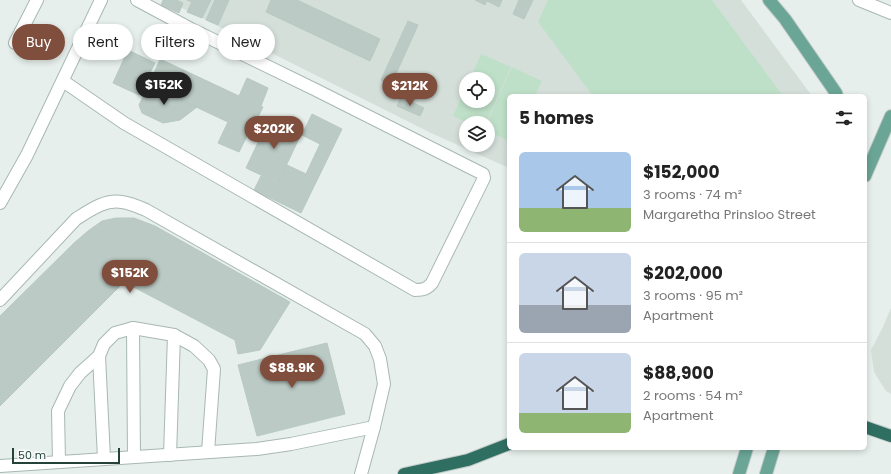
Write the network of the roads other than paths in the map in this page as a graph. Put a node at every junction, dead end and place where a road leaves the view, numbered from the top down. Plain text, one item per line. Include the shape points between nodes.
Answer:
1 (37, 0) edge
2 (101, 0) edge
3 (137, 0) edge
4 (769, 0) edge
5 (780, 0) edge
6 (859, 0) edge
7 (890, 14) edge
8 (786, 19) junction
9 (25, 24) edge
10 (63, 81) junction
11 (836, 94) edge
12 (891, 116) edge
13 (867, 171) edge
14 (0, 203) edge
15 (0, 300) edge
16 (133, 328) junction
17 (174, 334) junction
18 (99, 356) junction
19 (374, 427) junction
20 (867, 428) edge
21 (891, 436) edge
22 (507, 445) edge
23 (746, 450) edge
24 (773, 450) edge
25 (208, 452) junction
26 (170, 455) junction
27 (134, 457) junction
28 (104, 459) junction
29 (60, 462) junction
30 (0, 466) edge
31 (361, 474) edge
32 (404, 474) edge
33 (739, 474) edge
34 (766, 474) edge

1 - 9 street
2 - 10 street
3 - 10 street via 483,174 484,178 429,287 415,290 124,123
4 - 8 main road
5 - 8 main road
6 - 7 street
8 - 11 main road
10 - 14 street
12 - 13 main road
15 - 19 street via 76,219 90,210 104,203 122,202 146,210 366,334 380,359 384,384
16 - 17 street
16 - 18 street via 114,333 104,344
16 - 27 street
17 - 25 street via 194,346 214,367
17 - 26 street
18 - 28 street
18 - 29 street via 70,386 58,411
19 - 25 street via 292,444
19 - 31 street
20 - 21 highway
22 - 32 highway via 468,460
23 - 33 main road
24 - 34 main road
25 - 26 street
26 - 27 street
27 - 28 street
28 - 29 street
29 - 30 street

